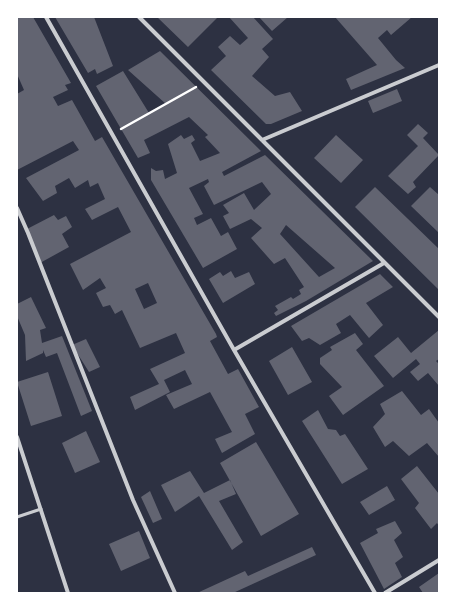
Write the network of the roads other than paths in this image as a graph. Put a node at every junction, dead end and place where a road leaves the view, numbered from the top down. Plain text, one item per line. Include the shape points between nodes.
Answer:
1 (46, 17) edge
2 (139, 17) edge
3 (439, 65) edge
4 (262, 140) junction
5 (17, 208) edge
6 (384, 263) junction
7 (439, 317) edge
8 (234, 350) junction
9 (17, 437) edge
10 (40, 508) junction
11 (17, 517) edge
12 (439, 560) edge
13 (68, 593) edge
14 (175, 593) edge
15 (376, 593) edge
16 (385, 593) edge

1 - 8 street
2 - 4 street
3 - 4 street
4 - 6 street
5 - 14 street via 133,500
6 - 7 street
6 - 8 street
8 - 15 street
9 - 10 street
10 - 11 lane
10 - 13 street
12 - 16 street

